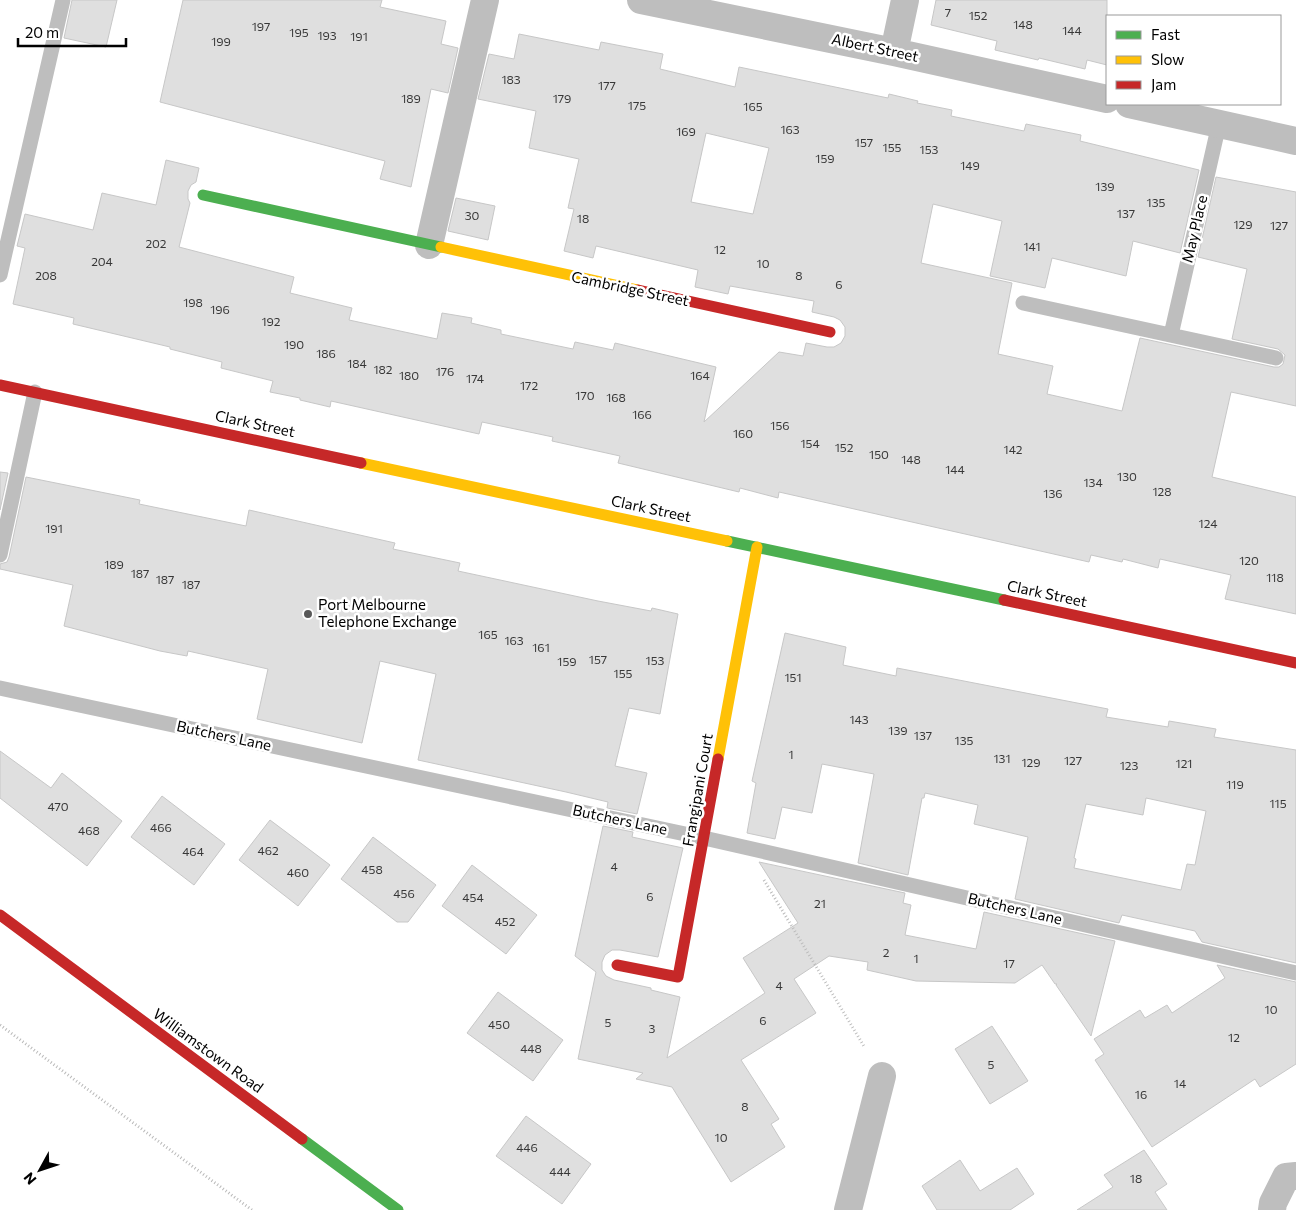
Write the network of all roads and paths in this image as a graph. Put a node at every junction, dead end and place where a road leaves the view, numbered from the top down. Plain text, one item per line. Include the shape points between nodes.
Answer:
1 (63, 0) edge
2 (485, 0) edge
3 (641, 0) edge
4 (905, 0) edge
5 (894, 52) junction
6 (1106, 99) edge
7 (1134, 105) edge
8 (1219, 124) junction
9 (1296, 141) edge
10 (203, 195) dead end
11 (430, 245) junction
12 (0, 275) edge
13 (1023, 303) dead end
14 (830, 332) dead end
15 (1171, 335) junction
16 (1276, 358) dead end
17 (0, 385) edge
18 (35, 392) junction
19 (757, 547) junction
20 (0, 555) edge
21 (1296, 663) edge
22 (0, 688) edge
23 (704, 838) junction
24 (744, 847) junction
25 (0, 916) edge
26 (617, 965) dead end
27 (1296, 973) edge
28 (0, 1025) edge
29 (882, 1076) joint
30 (1296, 1176) edge
31 (252, 1210) edge
32 (398, 1210) edge
33 (848, 1210) edge
34 (1272, 1210) edge

1 - 12 lane
2 - 11 street
3 - 5 street, Albert Street
4 - 5 street
5 - 6 street, Albert Street
7 - 8 street
8 - 9 street
8 - 15 lane, May Place
10 - 11 street, Cambridge Street
11 - 14 street, Cambridge Street
13 - 15 lane
15 - 16 lane
17 - 18 street, Clark Street
18 - 19 street, Clark Street
18 - 20 lane
19 - 21 street, Clark Street
19 - 23 street, Frangipani Court
22 - 23 lane, Butchers Lane
23 - 24 lane, Butchers Lane
23 - 26 street, Frangipani Court via 678,977
24 - 27 lane, Butchers Lane
24 - 29 path
25 - 32 street, Williamstown Road
28 - 31 path
29 - 33 street
30 - 34 street via 1286,1177

